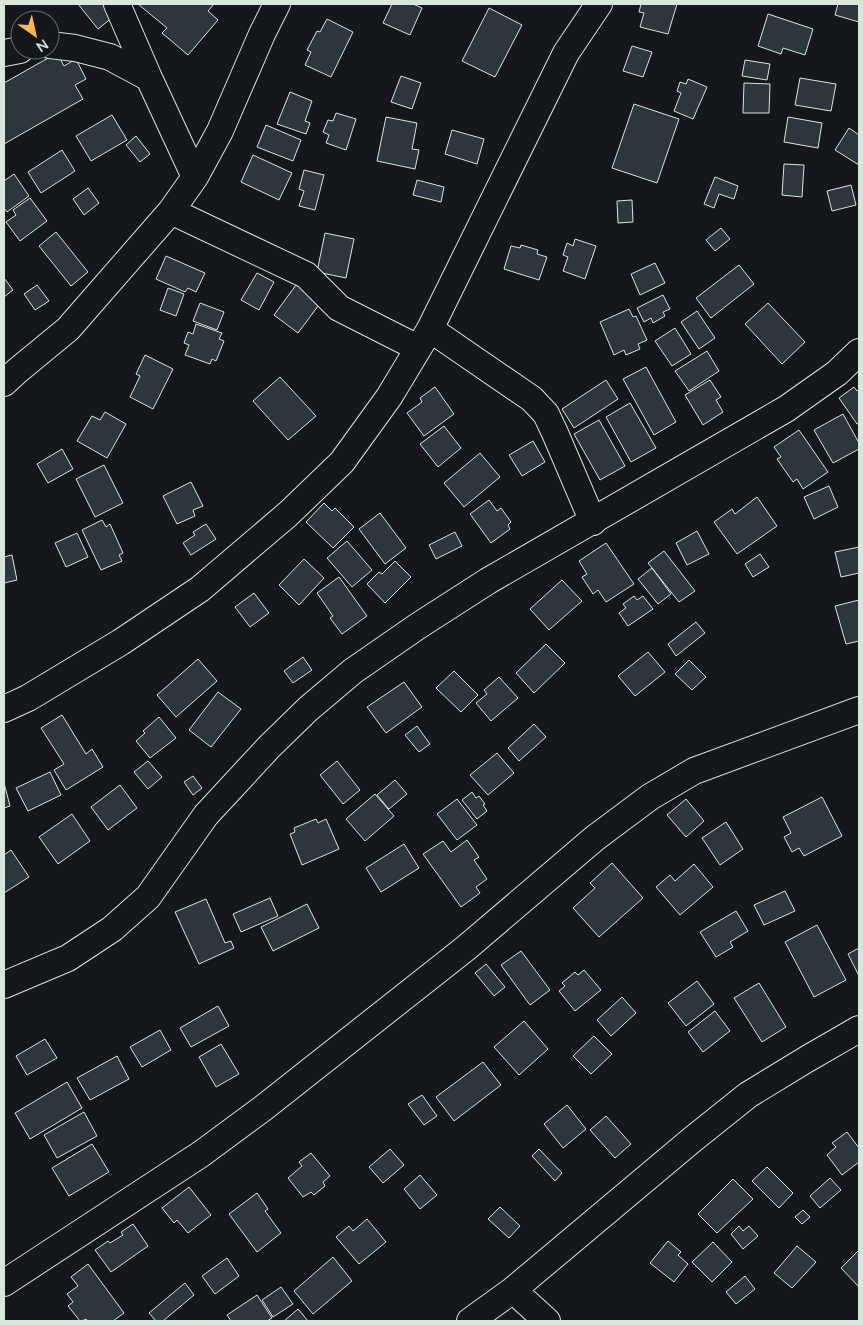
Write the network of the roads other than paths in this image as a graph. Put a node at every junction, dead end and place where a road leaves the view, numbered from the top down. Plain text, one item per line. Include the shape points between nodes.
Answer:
1 (117, 4) edge
2 (277, 4) edge
3 (599, 4) edge
4 (60, 46) edge
5 (149, 78) junction
6 (195, 177) junction
7 (172, 211) junction
8 (424, 338) junction
9 (859, 352) edge
10 (4, 383) edge
11 (593, 522) junction
12 (4, 709) edge
13 (859, 710) edge
14 (4, 985) edge
15 (859, 1029) edge
16 (4, 1283) edge
17 (513, 1290) junction
18 (470, 1321) edge
19 (547, 1321) edge

1 - 5 street
2 - 6 street
3 - 8 street via 566,53
4 - 5 street via 110,57
5 - 6 street
6 - 7 street
7 - 8 street via 306,275 338,308
7 - 10 street via 68,329
8 - 11 street via 532,399 546,414
8 - 12 street via 389,396 342,462 288,514 200,590 121,642
9 - 11 street via 838,373 786,409
11 - 14 street via 488,581 352,671 282,734 206,815 148,897 112,929 68,958
13 - 16 street via 694,771 650,797 595,838 466,948 262,1109 201,1154
15 - 17 street via 748,1095
17 - 18 street
17 - 19 street

